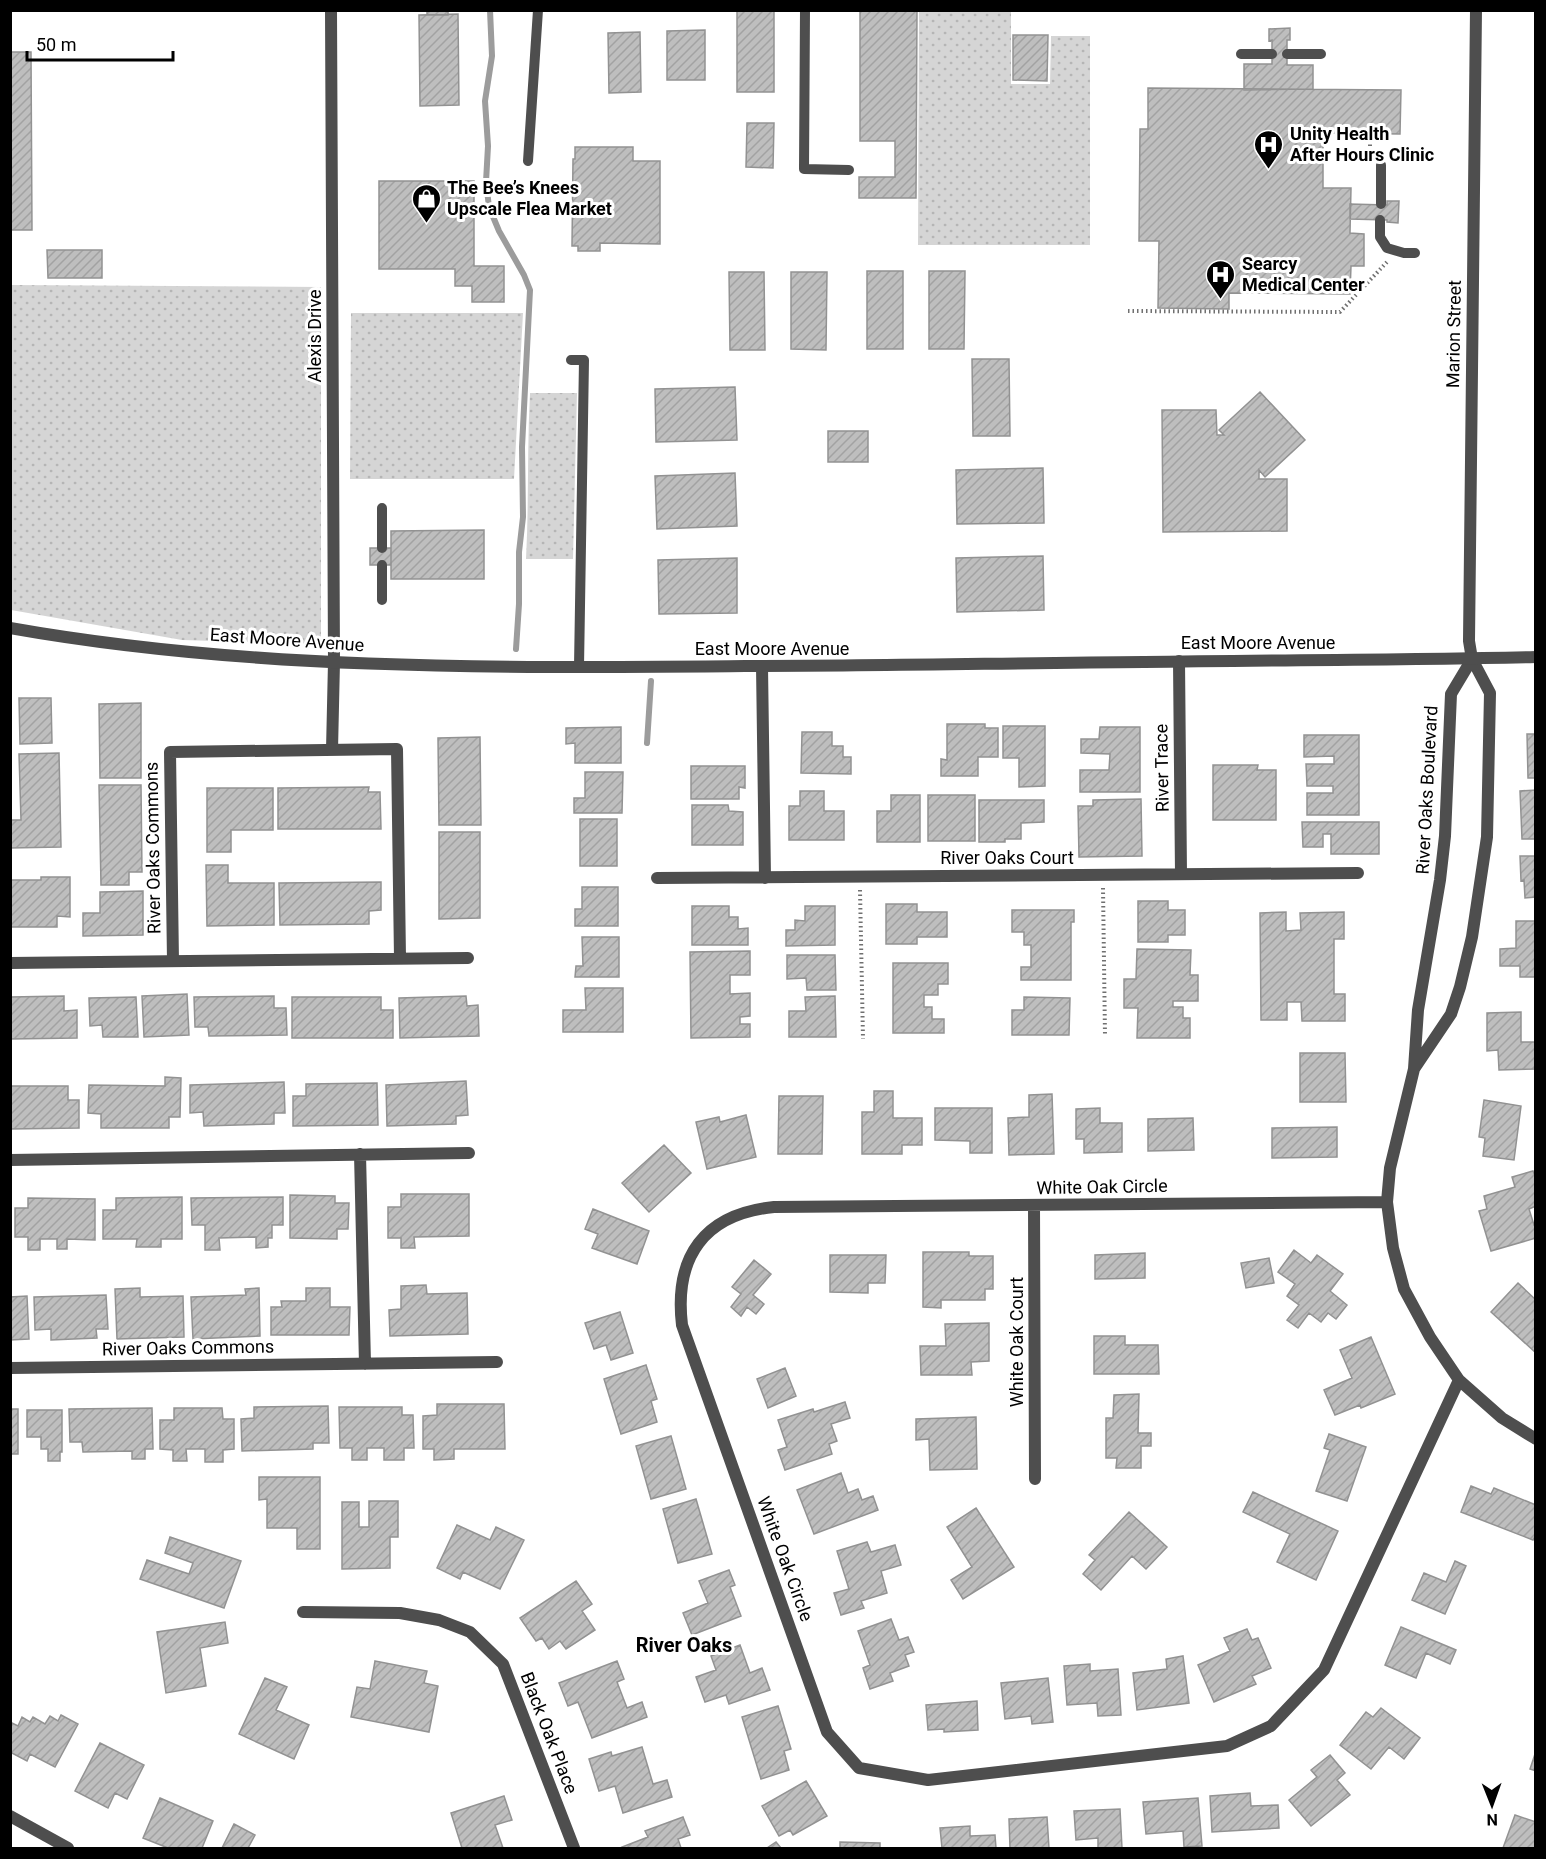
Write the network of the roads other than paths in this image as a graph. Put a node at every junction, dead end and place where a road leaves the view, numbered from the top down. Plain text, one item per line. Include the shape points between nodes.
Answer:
1 (331, 10) edge
2 (538, 10) edge
3 (805, 10) edge
4 (1476, 10) edge
5 (1241, 54) dead end
6 (1272, 54) dead end
7 (1287, 54) dead end
8 (1321, 54) dead end
9 (528, 161) dead end
10 (1381, 165) dead end
11 (849, 170) dead end
12 (1381, 204) dead end
13 (1380, 220) dead end
14 (1415, 253) dead end
15 (571, 360) dead end
16 (382, 508) dead end
17 (382, 548) dead end
18 (382, 565) dead end
19 (382, 600) dead end
20 (10, 628) edge
21 (1536, 657) edge
22 (1472, 658) junction
23 (1179, 661) junction
24 (334, 662) junction
25 (762, 666) junction
26 (579, 667) junction
27 (332, 750) junction
28 (1358, 873) dead end
29 (1181, 874) junction
30 (657, 878) dead end
31 (765, 878) junction
32 (399, 958) junction
33 (468, 958) dead end
34 (173, 961) junction
35 (10, 963) edge
36 (1414, 1069) junction
37 (469, 1152) dead end
38 (360, 1154) junction
39 (10, 1160) edge
40 (1387, 1202) junction
41 (1034, 1206) junction
42 (497, 1362) dead end
43 (365, 1364) junction
44 (10, 1368) edge
45 (1459, 1380) junction
46 (1536, 1439) edge
47 (1035, 1479) dead end
48 (303, 1612) dead end
49 (10, 1816) edge
50 (68, 1848) edge
51 (574, 1848) edge

1 - 24 street, Alexis Drive
2 - 9 lane
3 - 11 lane via 804,170
4 - 22 street, Marion Street via 1470,463
5 - 6 lane
7 - 8 lane
10 - 12 lane
13 - 14 lane via 1380,237 1387,248
15 - 26 lane via 584,360
16 - 17 lane
18 - 19 lane
20 - 24 street, East Moore Avenue via 174,650
21 - 22 street, East Moore Avenue
22 - 23 street, East Moore Avenue
22 - 36 street, River Oaks Boulevard via 1451,694 1445,836 1418,1010
22 - 36 street, River Oaks Boulevard via 1490,693 1485,848 1460,987 1451,1014
23 - 25 street, East Moore Avenue
23 - 29 street, River Trace
24 - 26 street, East Moore Avenue
24 - 27 street
25 - 26 street, East Moore Avenue
25 - 31 street
27 - 32 street, River Oaks Commons via 397,749
27 - 34 street, River Oaks Commons via 170,752
28 - 29 street, River Oaks Court
29 - 31 street, River Oaks Court
30 - 31 street, River Oaks Court
32 - 33 street
32 - 34 street
34 - 35 street
36 - 40 street, River Oaks Boulevard via 1390,1168
37 - 38 street
38 - 39 street
38 - 43 street
40 - 41 street, White Oak Circle
40 - 45 street, River Oaks Boulevard via 1404,1289
41 - 45 street, White Oak Circle via 755,1209 738,1214 703,1236 684,1269 682,1325 827,1732 860,1768 928,1780 1227,1746 1271,1726 1324,1670
41 - 47 street, White Oak Court
42 - 43 street, River Oaks Commons
43 - 44 street, River Oaks Commons
45 - 46 street, River Oaks Boulevard via 1502,1418
48 - 51 street, Black Oak Place via 400,1613 439,1620 470,1632 504,1664
49 - 50 street

